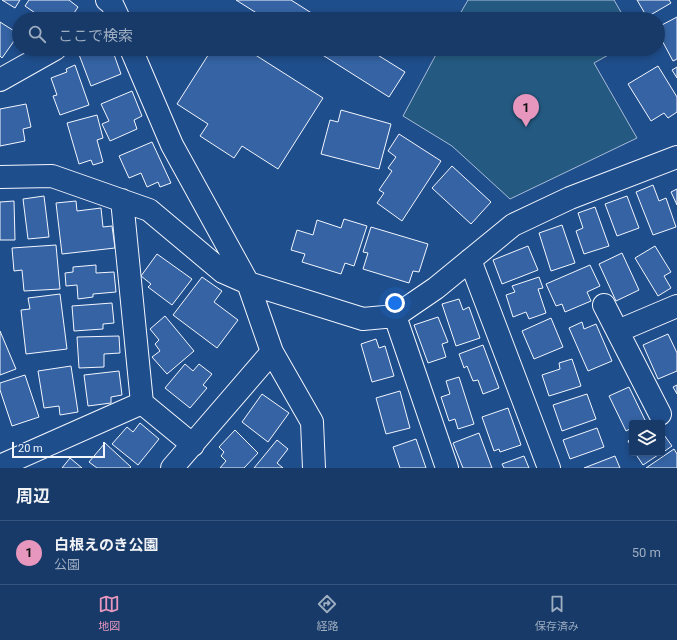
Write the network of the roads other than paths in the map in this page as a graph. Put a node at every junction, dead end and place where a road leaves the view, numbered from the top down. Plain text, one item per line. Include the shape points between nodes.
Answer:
1 (43, 56) edge
2 (135, 56) edge
3 (0, 80) edge
4 (677, 157) edge
5 (0, 177) edge
6 (122, 200) junction
7 (470, 260) junction
8 (248, 283) junction
9 (604, 305) dead end
10 (677, 306) edge
11 (395, 316) junction
12 (618, 331) junction
13 (272, 352) junction
14 (142, 403) junction
15 (660, 414) dead end
16 (193, 445) junction
17 (0, 466) edge
18 (172, 468) edge
19 (314, 468) edge
20 (447, 468) edge
21 (549, 468) edge

1 - 3 street
2 - 8 street via 172,145
4 - 7 street via 570,198 513,225
5 - 6 street via 52,176
6 - 8 street via 149,210 223,272
6 - 14 street
7 - 11 street via 436,288
7 - 21 street
8 - 11 street via 363,319
8 - 13 street
9 - 12 street
10 - 12 street
11 - 20 street
12 - 15 street
13 - 16 street
13 - 19 street via 312,422
14 - 16 street
14 - 17 street
16 - 18 street

